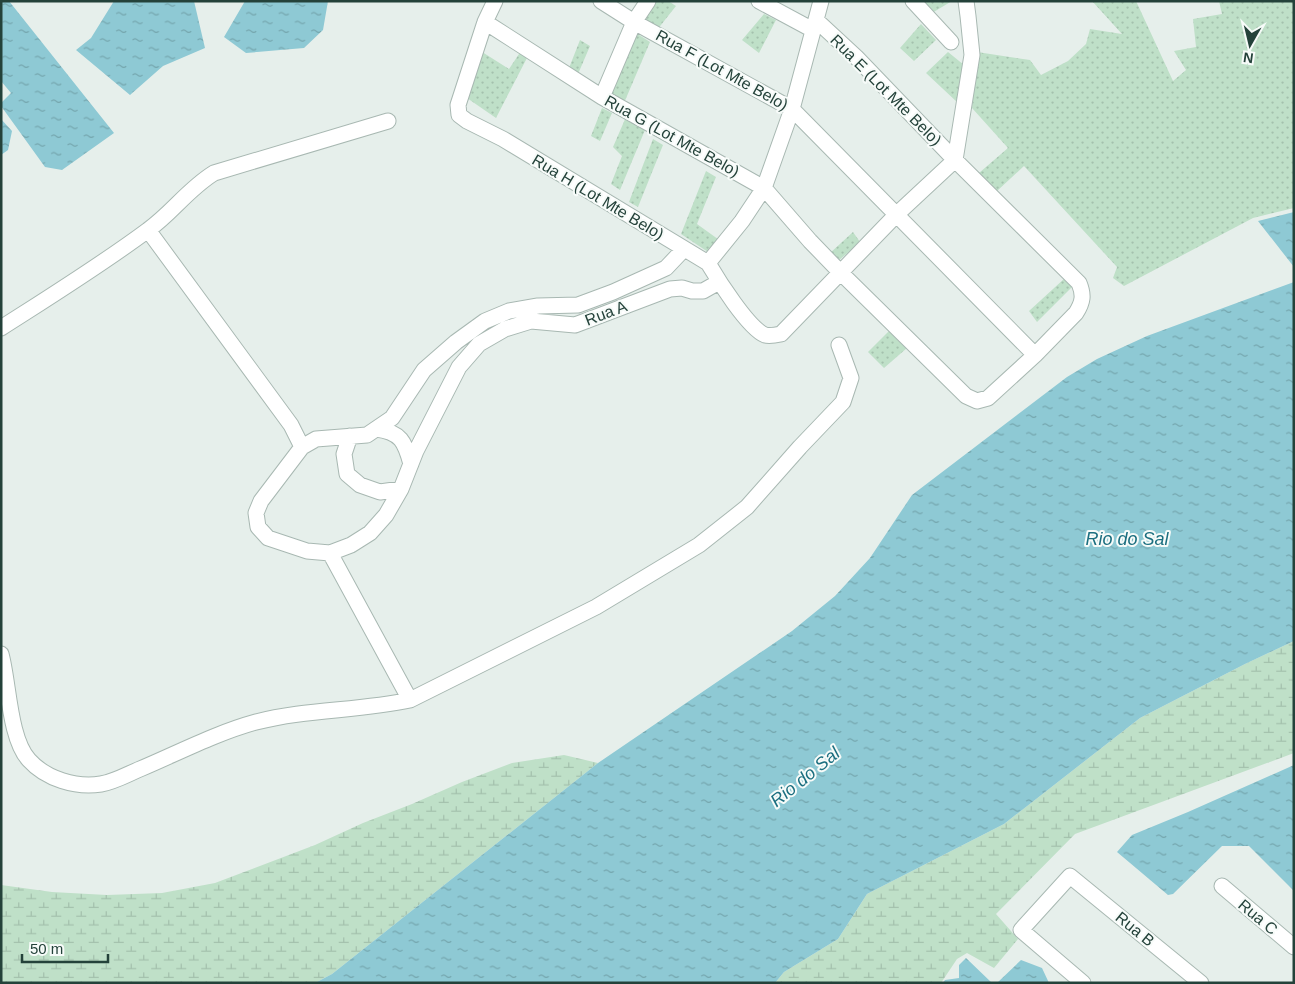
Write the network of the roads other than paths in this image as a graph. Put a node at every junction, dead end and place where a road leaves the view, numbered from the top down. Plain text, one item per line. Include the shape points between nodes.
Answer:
1 (495, 1) edge
2 (602, 1) edge
3 (648, 1) edge
4 (759, 1) edge
5 (821, 1) edge
6 (913, 1) edge
7 (966, 1) edge
8 (485, 22) junction
9 (634, 22) junction
10 (815, 25) junction
11 (951, 42) dead end
12 (602, 97) junction
13 (792, 109) junction
14 (388, 121) dead end
15 (955, 160) junction
16 (764, 188) junction
17 (897, 214) junction
18 (148, 230) junction
19 (684, 249) junction
20 (708, 263) junction
21 (666, 268) junction
22 (840, 272) junction
23 (720, 282) junction
24 (682, 288) junction
25 (1, 328) edge
26 (839, 345) dead end
27 (1035, 355) junction
28 (392, 418) junction
29 (376, 429) junction
30 (426, 434) junction
31 (350, 436) junction
32 (401, 440) junction
33 (302, 447) junction
34 (411, 464) junction
35 (401, 489) junction
36 (330, 553) junction
37 (1, 654) edge
38 (410, 700) junction
39 (1222, 886) dead end
40 (1294, 947) edge
41 (1083, 983) edge
42 (1201, 983) edge

1 - 8 street
2 - 9 street, Rua F (Lot Mte Belo)
3 - 9 street
4 - 10 street, Rua E (Lot Mte Belo)
5 - 10 street
6 - 11 street
7 - 15 street via 972,55
8 - 12 street, Rua G (Lot Mte Belo)
8 - 19 street, Rua H (Lot Mte Belo) via 458,105 459,114
9 - 12 street
9 - 13 street, Rua F (Lot Mte Belo)
10 - 13 street
10 - 15 street, Rua E (Lot Mte Belo) via 856,57
12 - 16 street, Rua G (Lot Mte Belo)
13 - 16 street
13 - 17 street, Rua F (Lot Mte Belo)
14 - 18 street via 214,172 198,182
15 - 17 street
15 - 27 street, Rua E (Lot Mte Belo) via 1079,283 1083,296 1081,306
16 - 20 street
16 - 22 street, Rua G (Lot Mte Belo)
17 - 22 street
17 - 27 street, Rua F (Lot Mte Belo)
18 - 25 street
18 - 33 street via 291,425
19 - 20 street, Rua H (Lot Mte Belo)
19 - 21 street, Rua A
20 - 23 street, Rua H (Lot Mte Belo)
21 - 24 street
21 - 28 street, Rua A via 578,305 509,310 485,321 424,370
22 - 23 street, Rua H (Lot Mte Belo) via 781,334 767,336 755,328
22 - 27 street, Rua G (Lot Mte Belo) via 973,400 981,401 992,394
23 - 24 street, Rua A via 703,291
24 - 30 street, Rua A via 670,289 576,325 531,321 504,328 479,344 459,366
26 - 38 street via 851,378 843,402 747,507 699,545 596,607
28 - 29 street, Rua A
28 - 32 street
29 - 31 street, Rua A via 367,435
29 - 32 street
30 - 32 street
30 - 34 street, Rua A
31 - 33 street, Rua A via 316,439
31 - 35 street via 344,454 347,474 360,485 380,492
32 - 34 street
33 - 36 street via 261,502 256,513 258,527 268,538 307,551
34 - 35 street, Rua A
35 - 36 street, Rua A via 386,515 370,533 352,545
36 - 38 street
37 - 38 street via 16,737 28,759 54,778 80,785 103,784 256,722
39 - 40 street, Rua C
41 - 42 street, Rua B via 1021,930 1070,876

